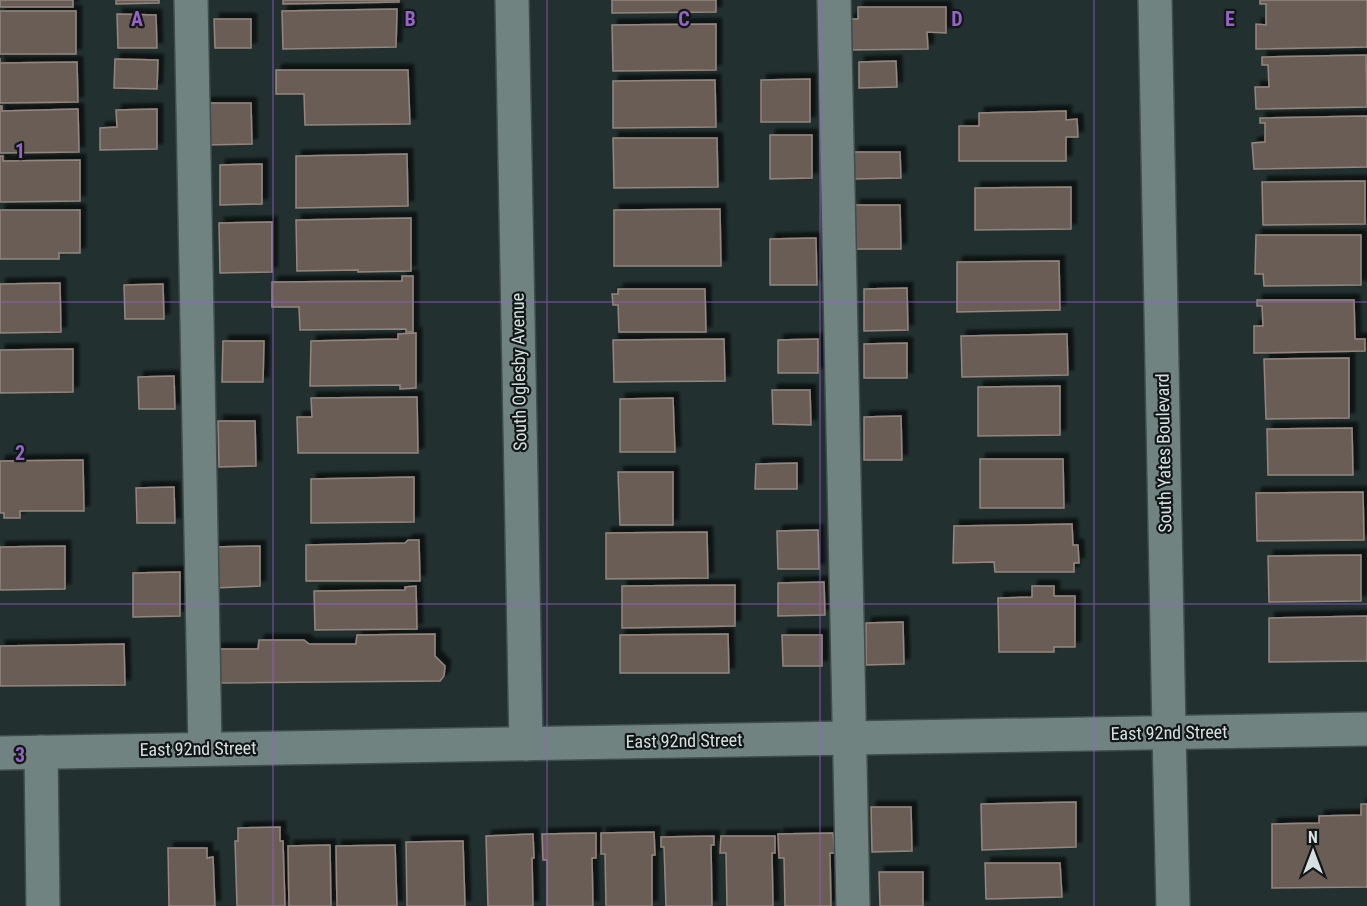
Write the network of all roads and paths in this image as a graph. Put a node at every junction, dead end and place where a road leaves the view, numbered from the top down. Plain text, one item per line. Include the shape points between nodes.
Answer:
1 (191, 0) edge
2 (512, 0) edge
3 (834, 0) edge
4 (1155, 0) edge
5 (1367, 729) edge
6 (1169, 732) junction
7 (850, 738) junction
8 (526, 744) junction
9 (206, 749) junction
10 (40, 752) junction
11 (0, 753) edge
12 (43, 906) edge
13 (853, 906) edge
14 (1173, 906) edge

1 - 9 street
2 - 8 street, South Oglesby Avenue
3 - 7 street
4 - 6 street, South Yates Boulevard
5 - 6 street, East 92nd Street
6 - 7 street, East 92nd Street
6 - 14 street, South Yates Boulevard
7 - 8 street, East 92nd Street
7 - 13 street
8 - 9 street, East 92nd Street
9 - 10 street, East 92nd Street
10 - 11 street, East 92nd Street
10 - 12 street

